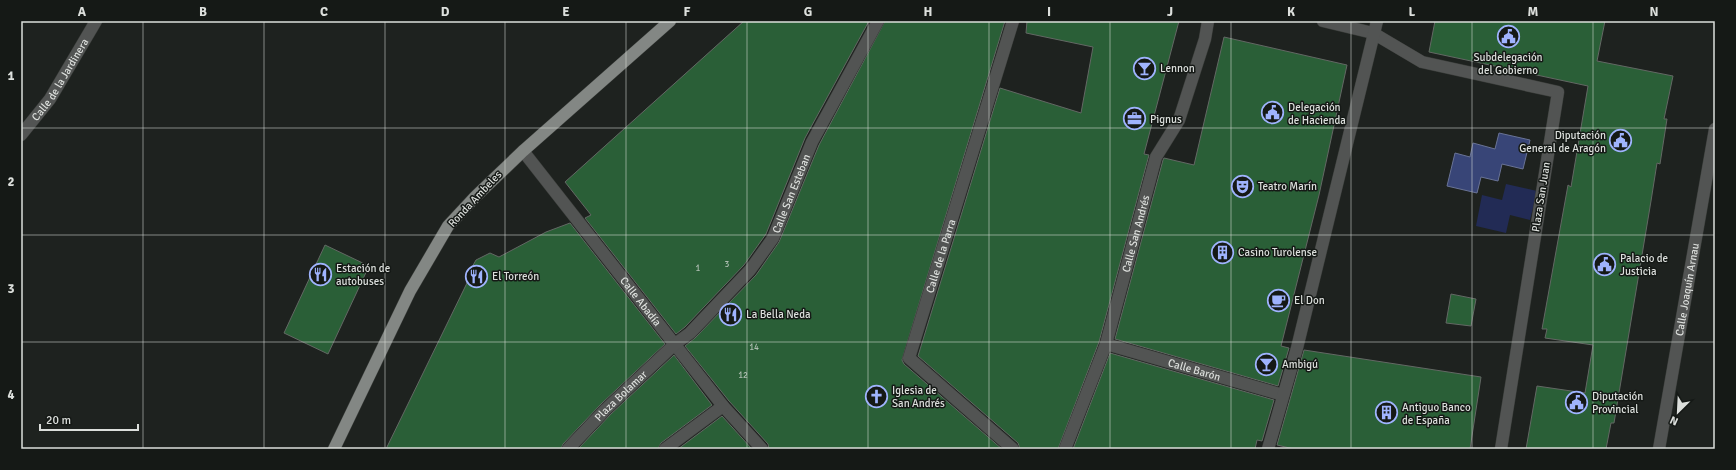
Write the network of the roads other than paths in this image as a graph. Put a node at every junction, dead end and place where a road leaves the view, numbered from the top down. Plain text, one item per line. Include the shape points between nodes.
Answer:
1 (96, 21) edge
2 (670, 21) edge
3 (878, 21) edge
4 (1013, 21) edge
5 (1208, 21) edge
6 (1323, 21) edge
7 (1375, 27) edge
8 (1715, 129) edge
9 (21, 135) edge
10 (523, 151) junction
11 (675, 344) junction
12 (1106, 344) junction
13 (1283, 395) junction
14 (723, 406) junction
15 (334, 449) edge
16 (568, 449) edge
17 (665, 449) edge
18 (762, 449) edge
19 (1013, 449) edge
20 (1065, 449) edge
21 (1268, 449) edge
22 (1501, 449) edge
23 (1659, 449) edge

1 - 9 street, Calle de la Jardinera via 50,99
2 - 10 main road, Ronda Ambeles
3 - 11 street, Calle San Esteban via 812,142 773,238 750,270 690,333
4 - 19 street, Calle de la Parra via 909,358
5 - 12 street, Calle San Andrés via 1205,39 1179,120 1156,157
6 - 7 street
7 - 13 street via 1297,348
7 - 22 street, Plaza San Juan via 1422,62 1558,92
8 - 23 street, Calle Joaquín Arnau
10 - 11 street, Calle Abadía
10 - 15 main road, Ronda Ambeles via 448,226 410,291
11 - 14 street, Calle Abadía
11 - 16 street, Plaza Bolamar
12 - 13 street, Calle Barón
12 - 20 street, Calle San Andrés
13 - 21 street
14 - 17 street
14 - 18 street, Calle Abadía

